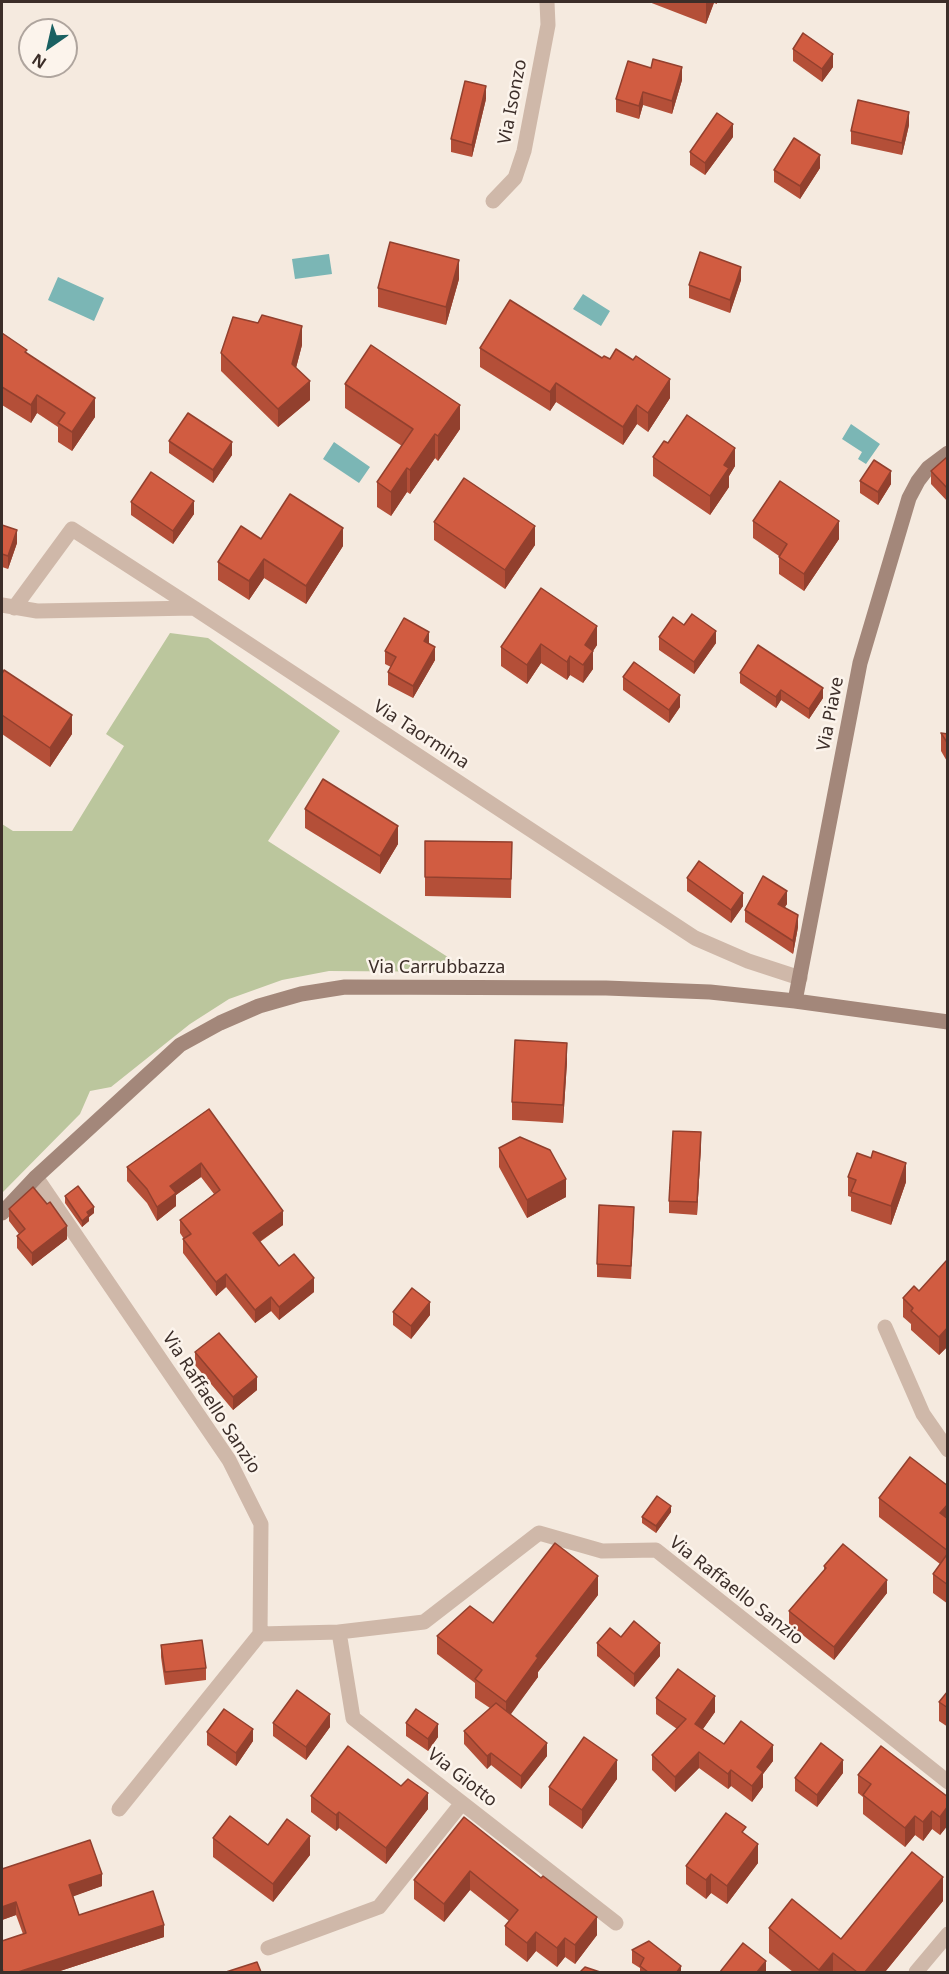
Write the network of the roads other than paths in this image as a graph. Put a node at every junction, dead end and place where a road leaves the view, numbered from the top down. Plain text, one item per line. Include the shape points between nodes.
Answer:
1 (547, 2) edge
2 (493, 201) dead end
3 (948, 453) edge
4 (8, 606) edge
5 (194, 608) junction
6 (800, 978) junction
7 (795, 1001) junction
8 (948, 1022) edge
9 (36, 1177) junction
10 (2, 1213) edge
11 (885, 1327) dead end
12 (948, 1450) edge
13 (339, 1632) junction
14 (260, 1634) junction
15 (948, 1782) edge
16 (462, 1803) junction
17 (119, 1809) dead end
18 (616, 1923) dead end
19 (948, 1934) edge
20 (268, 1948) dead end
21 (916, 1972) edge

1 - 2 street, Via Isonzo via 548,25 524,151 515,178
3 - 6 main road, Via Piave via 928,468 909,498 860,663
4 - 5 street via 37,611
4 - 5 street, Via Taormina via 72,530
5 - 6 street, Via Taormina via 695,938
6 - 7 main road, Via Piave
7 - 8 main road, Via Carrubbazza
7 - 9 main road, Via Carrubbazza via 710,992 606,988 345,987 301,994 230,1018 180,1045
9 - 10 main road, Via Carrubbazza
9 - 14 street, Via Raffaello Sanzio via 229,1460 261,1524
11 - 12 street via 924,1414
13 - 14 street, Via Raffaello Sanzio
13 - 15 street, Via Raffaello Sanzio via 424,1622 539,1533 602,1551 656,1550
13 - 16 street, Via Giotto via 353,1718
14 - 17 street
16 - 18 street, Via Giotto
16 - 20 street via 379,1907
19 - 21 street

